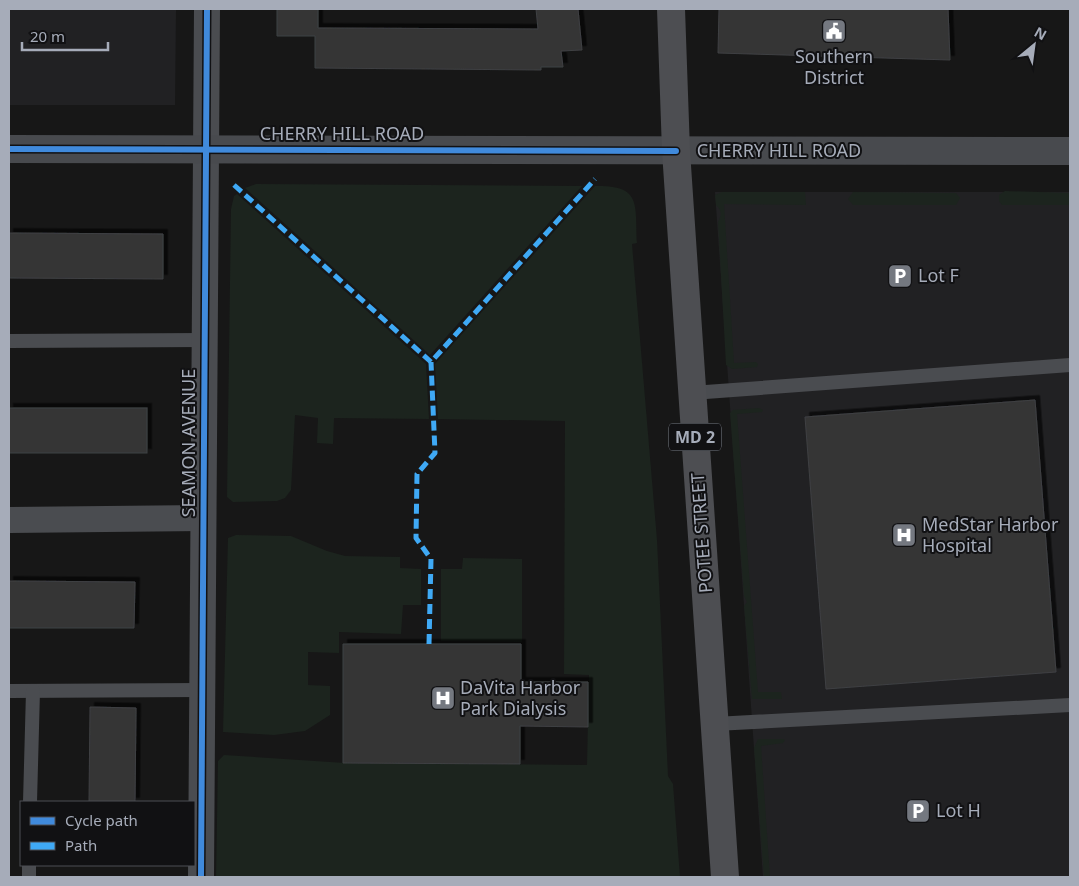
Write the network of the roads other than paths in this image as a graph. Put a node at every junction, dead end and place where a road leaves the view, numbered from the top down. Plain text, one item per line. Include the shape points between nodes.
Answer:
1 (207, 9) edge
2 (671, 9) edge
3 (206, 148) junction
4 (9, 149) edge
5 (676, 151) junction
6 (1070, 151) edge
7 (205, 340) junction
8 (9, 341) edge
9 (1070, 365) edge
10 (692, 392) junction
11 (203, 518) junction
12 (9, 520) edge
13 (202, 690) junction
14 (9, 691) edge
15 (33, 691) junction
16 (1070, 705) edge
17 (714, 724) junction
18 (30, 801) edge
19 (201, 877) edge
20 (725, 877) edge

1 - 3 street, SEAMON AVENUE
2 - 5 main road, POTEE STREET / MD 2
3 - 4 street, CHERRY HILL ROAD
3 - 5 street, CHERRY HILL ROAD
3 - 7 street, SEAMON AVENUE
5 - 6 street, CHERRY HILL ROAD
5 - 10 main road, POTEE STREET / MD 2
7 - 8 lane
7 - 11 street, SEAMON AVENUE
9 - 10 lane
10 - 17 main road, POTEE STREET / MD 2
11 - 12 street
11 - 13 street, SEAMON AVENUE
13 - 15 lane
13 - 19 street, SEAMON AVENUE
14 - 15 lane
15 - 18 lane
16 - 17 lane
17 - 20 main road, POTEE STREET / MD 2

